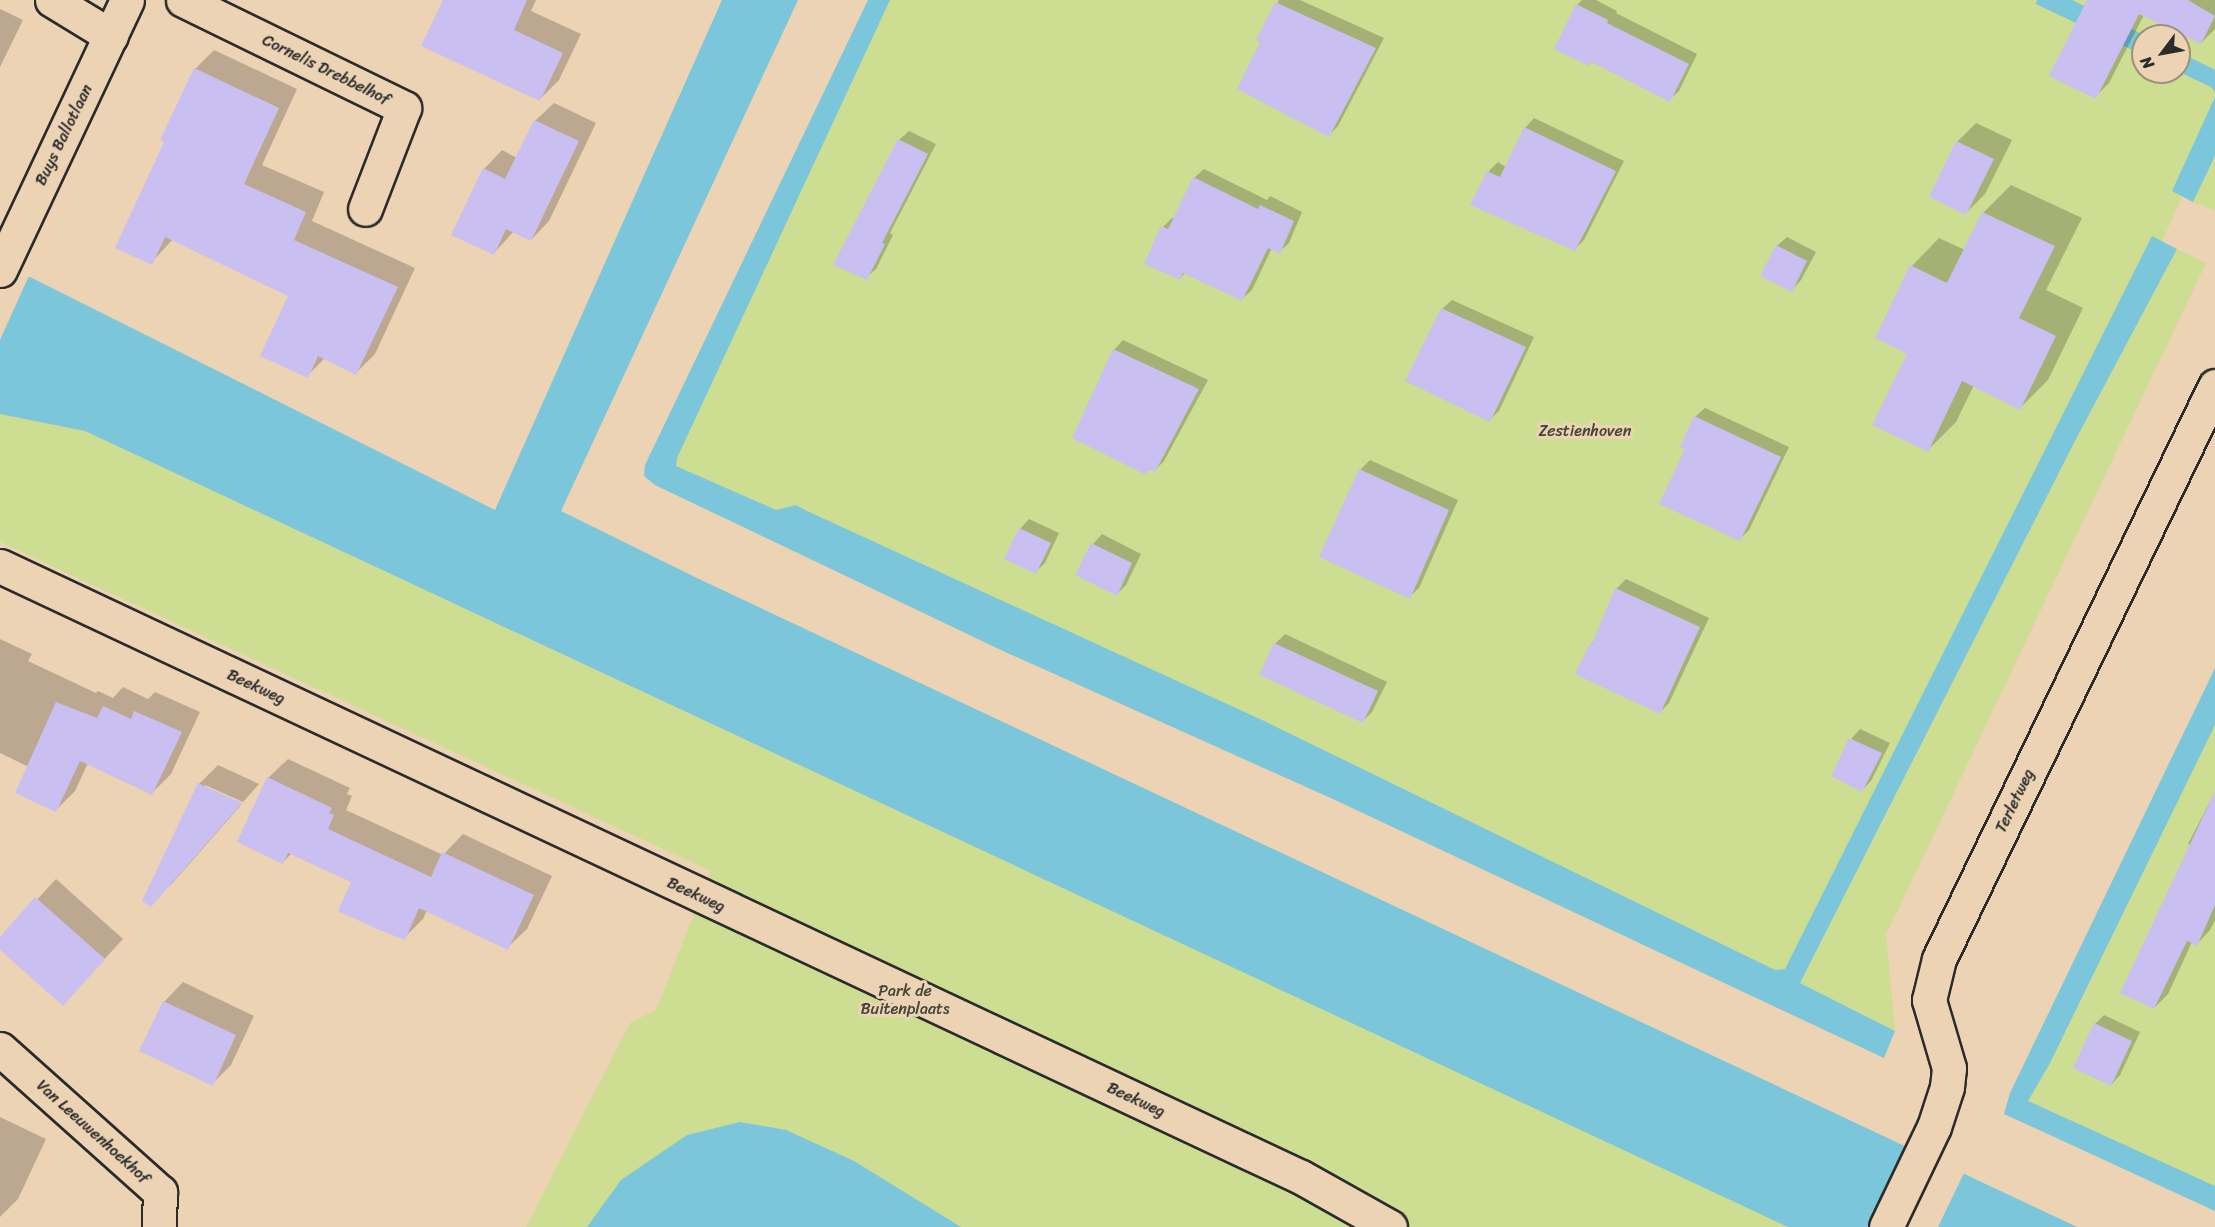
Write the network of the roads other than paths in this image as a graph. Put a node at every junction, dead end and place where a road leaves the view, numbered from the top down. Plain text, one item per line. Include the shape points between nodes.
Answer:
1 (52, 0) edge
2 (127, 0) edge
3 (183, 0) edge
4 (111, 36) junction
5 (365, 209) dead end
6 (6, 256) edge
7 (2215, 386) edge
8 (0, 566) edge
9 (0, 1049) edge
10 (159, 1227) edge
11 (1390, 1227) edge
12 (1886, 1227) edge

1 - 4 street
2 - 4 street, Buys Ballotlaan
3 - 5 street, Cornelis Drebbelhof via 404,108
4 - 6 street, Buys Ballotlaan
7 - 12 street, Terletweg via 1939,960 1929,1000 1949,1068 1947,1087 1934,1127
8 - 11 street, Beekweg via 1301,1177
9 - 10 street, Van Leeuwenhoekhof via 160,1192

